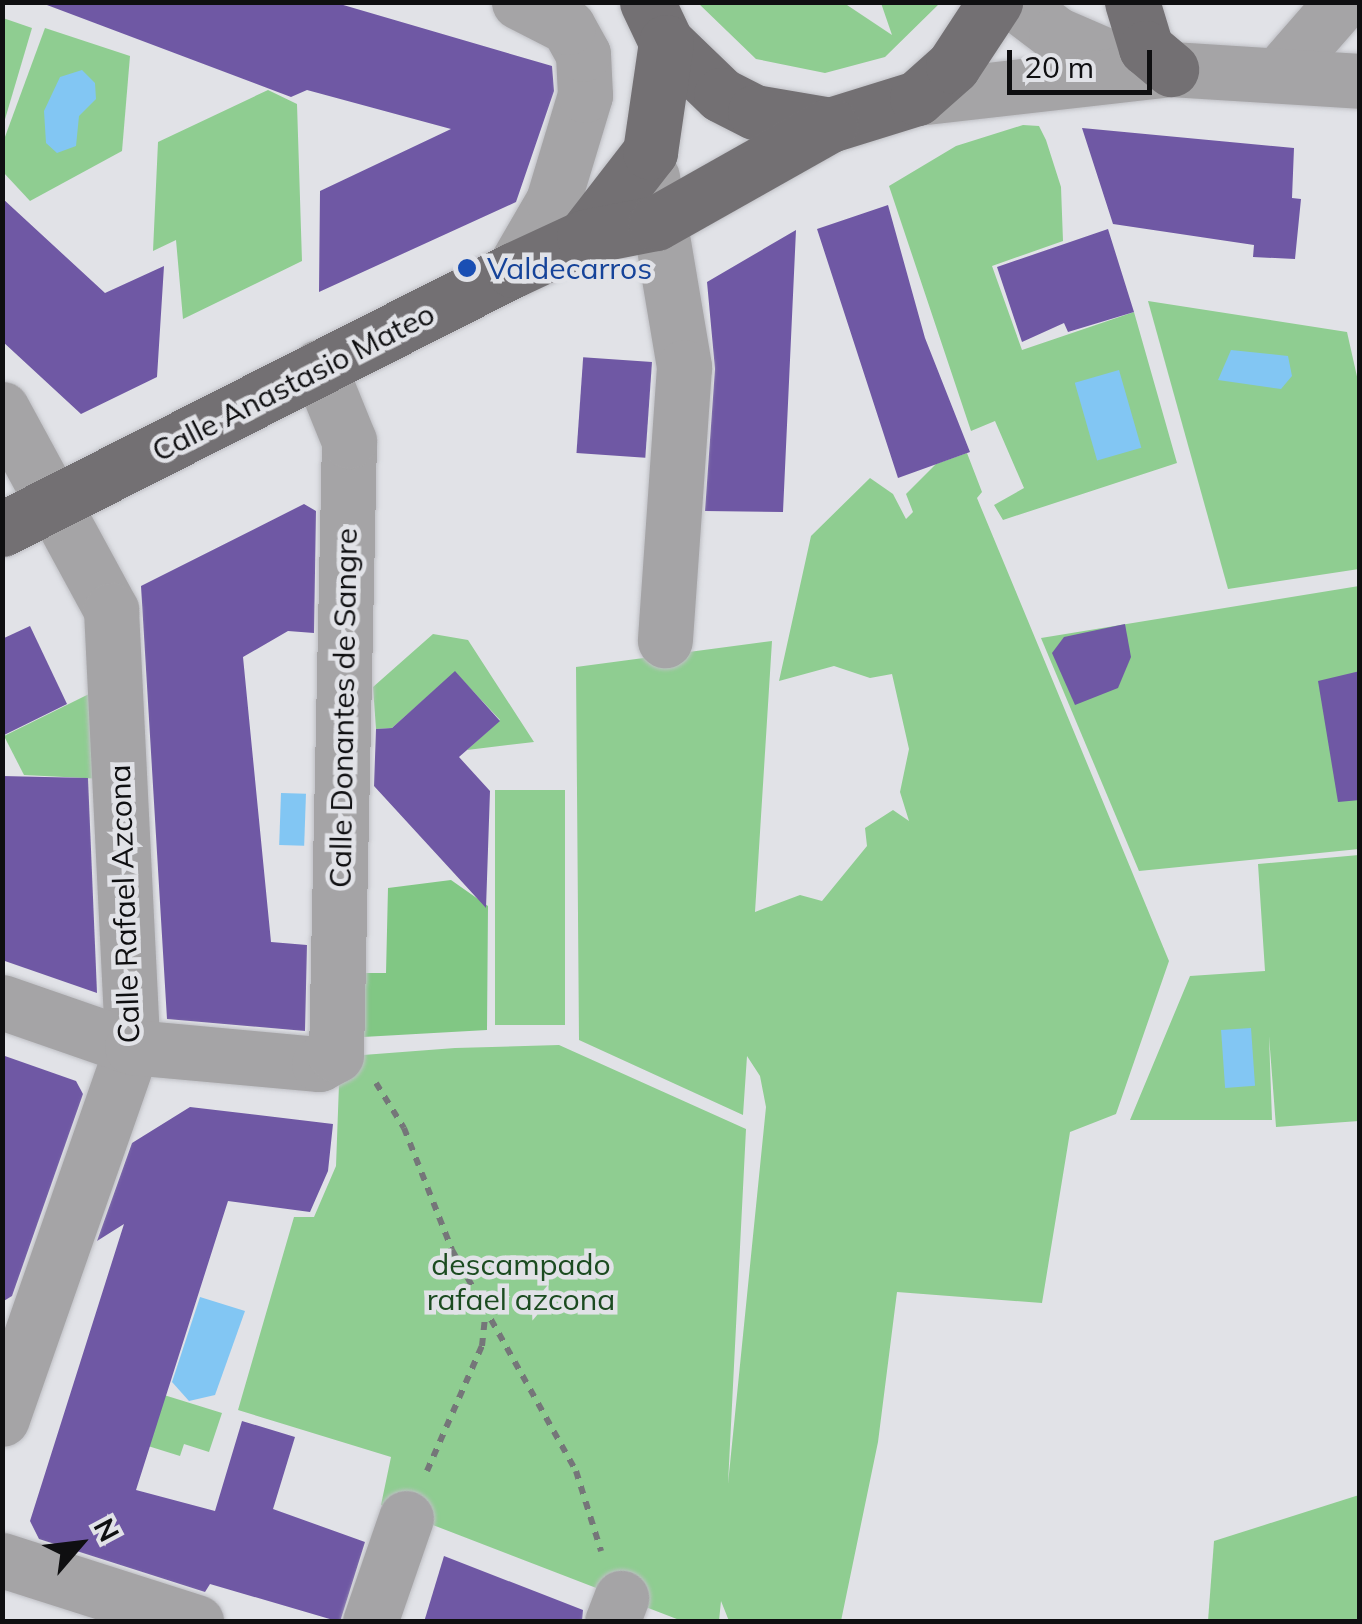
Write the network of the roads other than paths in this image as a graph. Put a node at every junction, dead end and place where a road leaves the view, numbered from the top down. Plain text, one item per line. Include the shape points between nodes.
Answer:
1 (519, 2) edge
2 (994, 2) edge
3 (1014, 2) edge
4 (1132, 2) edge
5 (1342, 2) edge
6 (656, 22) edge
7 (1157, 70) junction
8 (1280, 74) junction
9 (1360, 82) edge
10 (917, 98) junction
11 (830, 125) junction
12 (650, 152) junction
13 (656, 223) junction
14 (584, 237) junction
15 (513, 270) junction
16 (319, 367) junction
17 (2, 409) edge
18 (51, 504) junction
19 (2, 529) edge
20 (666, 640) dead end
21 (2, 1002) edge
22 (132, 1047) junction
23 (2, 1419) edge
24 (406, 1518) road end
25 (2, 1560) edge
26 (196, 1622) edge
27 (370, 1622) edge

1 - 15 street via 568,26 583,54 586,95 553,202
2 - 10 main road via 954,66
3 - 7 street via 1056,34
4 - 7 main road
5 - 8 street
6 - 11 main road via 706,83 755,112
6 - 12 main road
7 - 8 street
7 - 10 street
8 - 9 street
10 - 11 main road
11 - 13 main road
12 - 13 street
12 - 14 main road
13 - 14 main road
13 - 20 street via 680,312 684,366
14 - 15 main road, Calle Anastasio Mateo
15 - 16 main road, Calle Anastasio Mateo
16 - 18 main road, Calle Anastasio Mateo
16 - 22 street, Calle Donantes de Sangre via 349,442 336,1055 318,1064
17 - 18 street, Calle Rafael Azcona
18 - 19 main road, Calle Anastasio Mateo
18 - 22 street, Calle Rafael Azcona via 111,610
21 - 22 street
22 - 23 street, Calle Rafael Azcona
24 - 27 street
25 - 26 street

